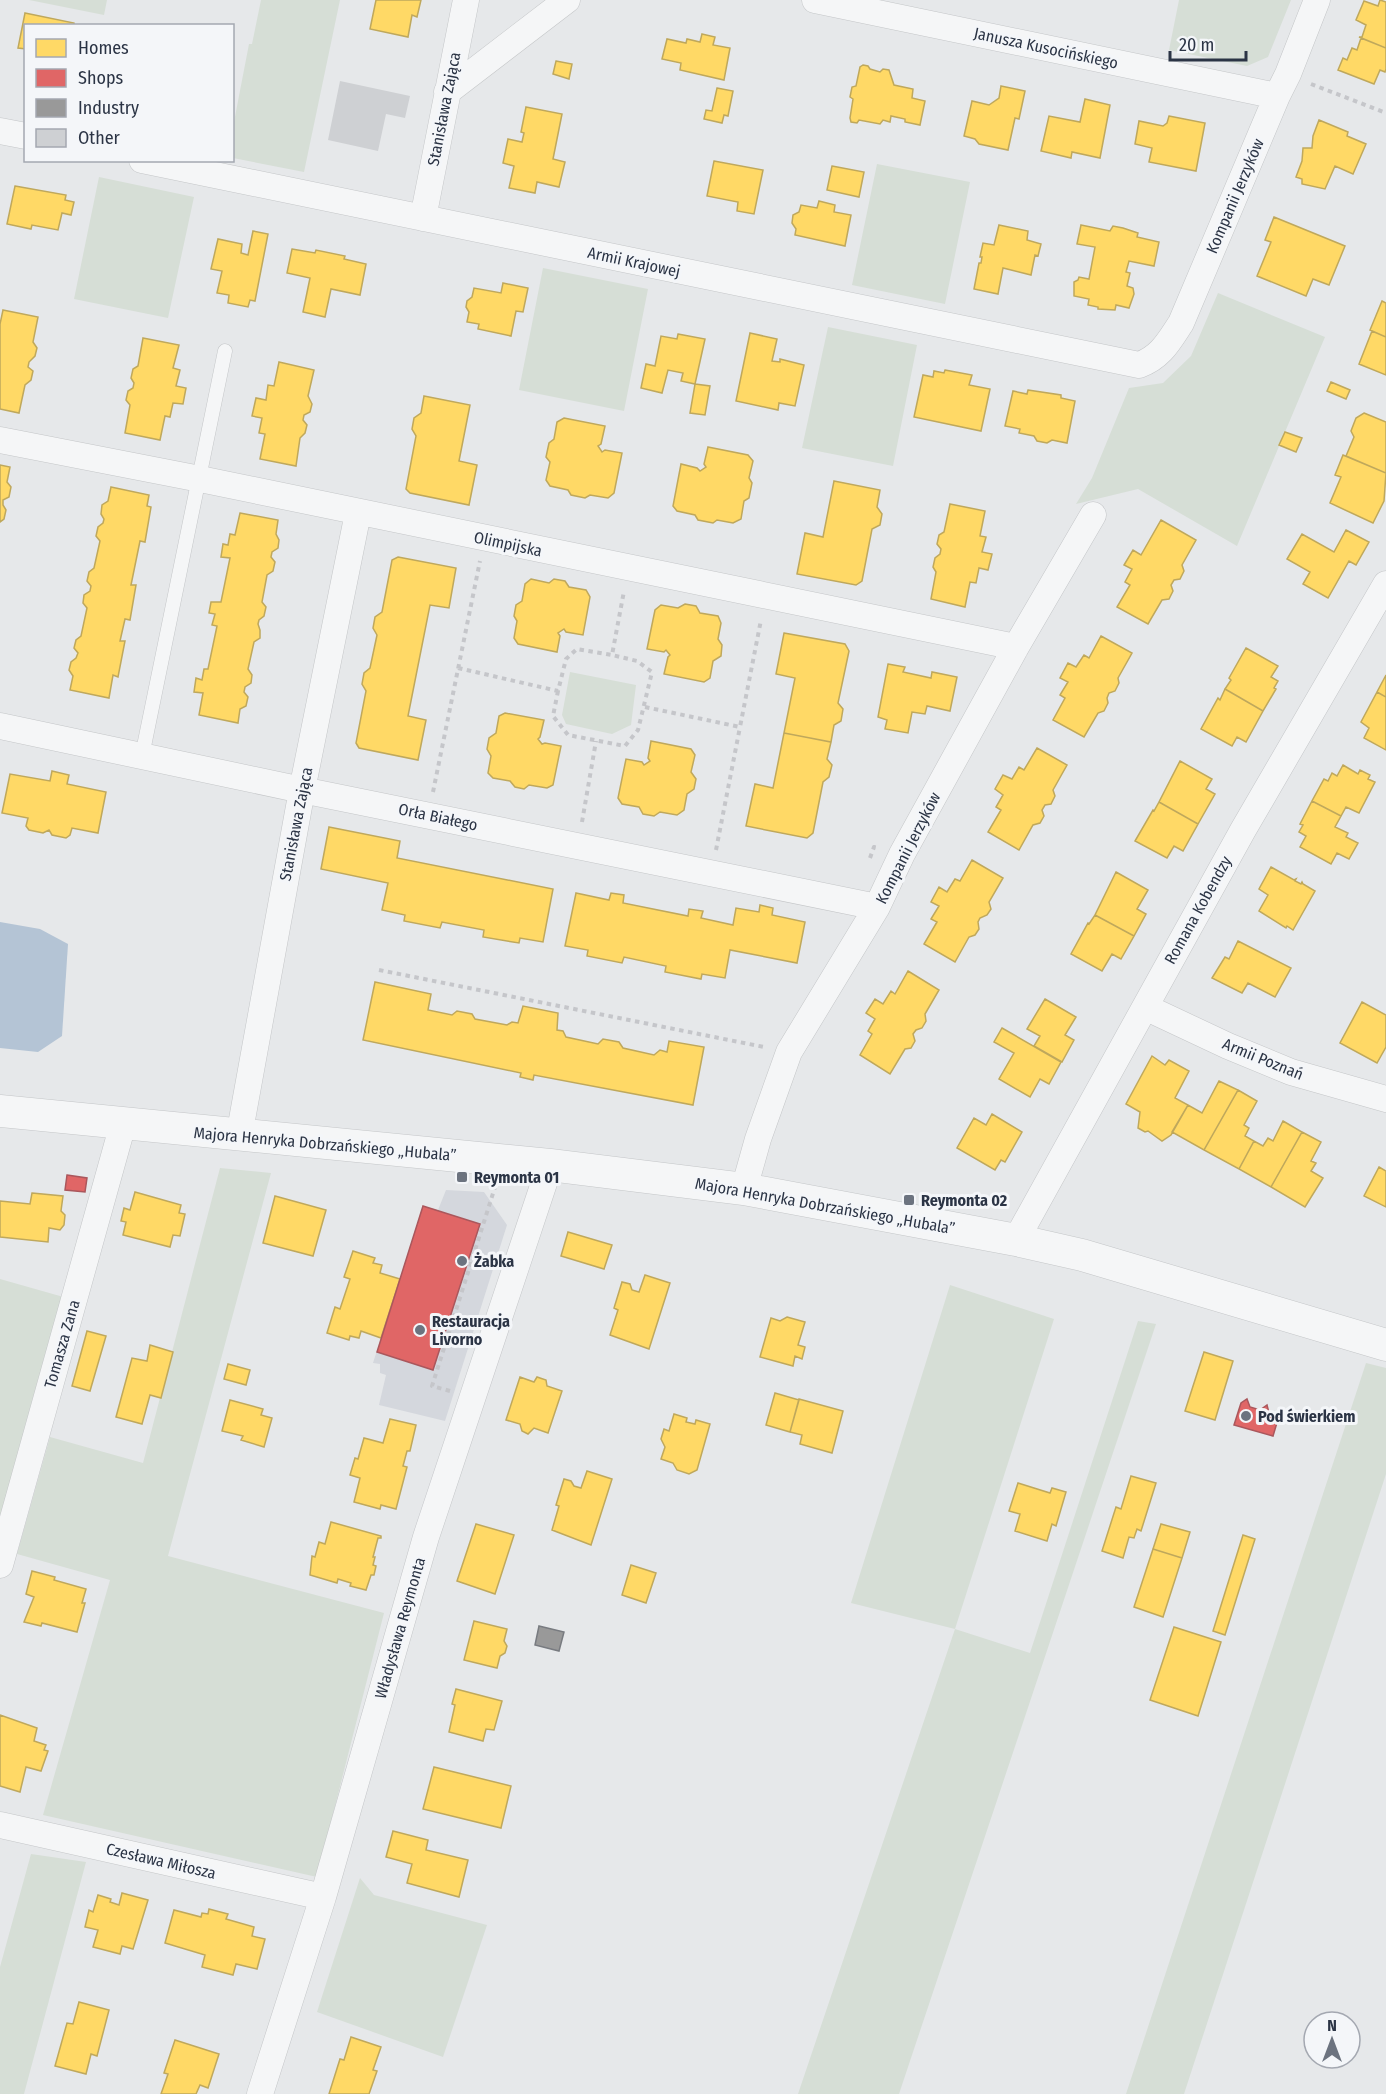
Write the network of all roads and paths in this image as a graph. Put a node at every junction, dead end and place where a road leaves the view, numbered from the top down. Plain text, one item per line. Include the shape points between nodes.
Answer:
1 (466, 0) edge
2 (567, 0) edge
3 (815, 0) edge
4 (1317, 0) edge
5 (1283, 85) junction
6 (447, 92) junction
7 (1386, 113) edge
8 (0, 131) edge
9 (24, 136) edge
10 (152, 162) edge
11 (423, 218) junction
12 (225, 351) dead end
13 (1126, 363) joint
14 (0, 440) edge
15 (200, 479) junction
16 (358, 513) junction
17 (1093, 515) dead end
18 (485, 539) junction
19 (628, 568) junction
20 (1386, 584) edge
21 (766, 596) junction
22 (1016, 647) junction
23 (612, 655) junction
24 (458, 668) junction
25 (558, 691) junction
26 (645, 707) junction
27 (0, 726) edge
28 (740, 727) junction
29 (596, 741) junction
30 (142, 756) junction
31 (302, 790) junction
32 (432, 793) dead end
33 (582, 823) dead end
34 (716, 850) dead end
35 (877, 907) junction
36 (379, 970) dead end
37 (1145, 1007) junction
38 (789, 1052) junction
39 (1386, 1099) edge
40 (0, 1111) edge
41 (123, 1124) junction
42 (238, 1136) junction
43 (550, 1165) junction
44 (498, 1177) dead end
45 (744, 1189) junction
46 (1016, 1240) junction
47 (1386, 1345) edge
48 (459, 1393) dead end
49 (0, 1564) edge
50 (0, 1825) edge
51 (323, 1897) junction
52 (260, 2094) edge

1 - 6 street, Stanisława Zająca
2 - 6 street
3 - 5 street, Janusza Kusocińskiego
4 - 5 street, Kompanii Jerzyków
5 - 7 path
5 - 13 street, Kompanii Jerzyków via 1181,323 1152,360 1139,365
6 - 11 street, Stanisława Zająca
8 - 9 street
10 - 11 street, Armii Krajowej
11 - 13 street, Armii Krajowej
12 - 15 lane
14 - 15 street, Olimpijska
15 - 16 street, Olimpijska
15 - 30 lane
16 - 18 street, Olimpijska
16 - 31 street, Stanisława Zająca
17 - 22 street, Kompanii Jerzyków
18 - 19 street, Olimpijska
18 - 24 path
19 - 21 street, Olimpijska
19 - 23 path
20 - 37 street, Romana Kobendzy
21 - 22 street, Olimpijska
21 - 28 path
22 - 35 street, Kompanii Jerzyków
23 - 25 path via 577,649 566,659
23 - 26 path via 637,661 652,672
24 - 25 path
24 - 32 path
25 - 29 path via 553,716 568,735
26 - 28 path
26 - 29 path via 638,730 625,746
27 - 30 street, Orła Białego
28 - 34 path
29 - 33 path
30 - 31 street, Orła Białego
31 - 35 street, Orła Białego
31 - 42 street, Stanisława Zająca
35 - 38 street, Kompanii Jerzyków
36 - 38 path
37 - 39 street, Armii Poznań via 1291,1072
37 - 46 street, Romana Kobendzy
38 - 45 street, Kompanii Jerzyków
40 - 41 street, Majora Henryka Dobrzańskiego „Hubala”
41 - 42 street, Majora Henryka Dobrzańskiego „Hubala”
41 - 49 street, Tomasza Zana
42 - 43 street, Majora Henryka Dobrzańskiego „Hubala”
43 - 45 street, Majora Henryka Dobrzańskiego „Hubala”
43 - 51 street, Władysława Reymonta via 426,1537
44 - 48 path via 432,1386
45 - 46 street, Majora Henryka Dobrzańskiego „Hubala”
46 - 47 street, Majora Henryka Dobrzańskiego „Hubala” via 1082,1255
50 - 51 street, Czesława Miłosza
51 - 52 street, Władysława Reymonta

